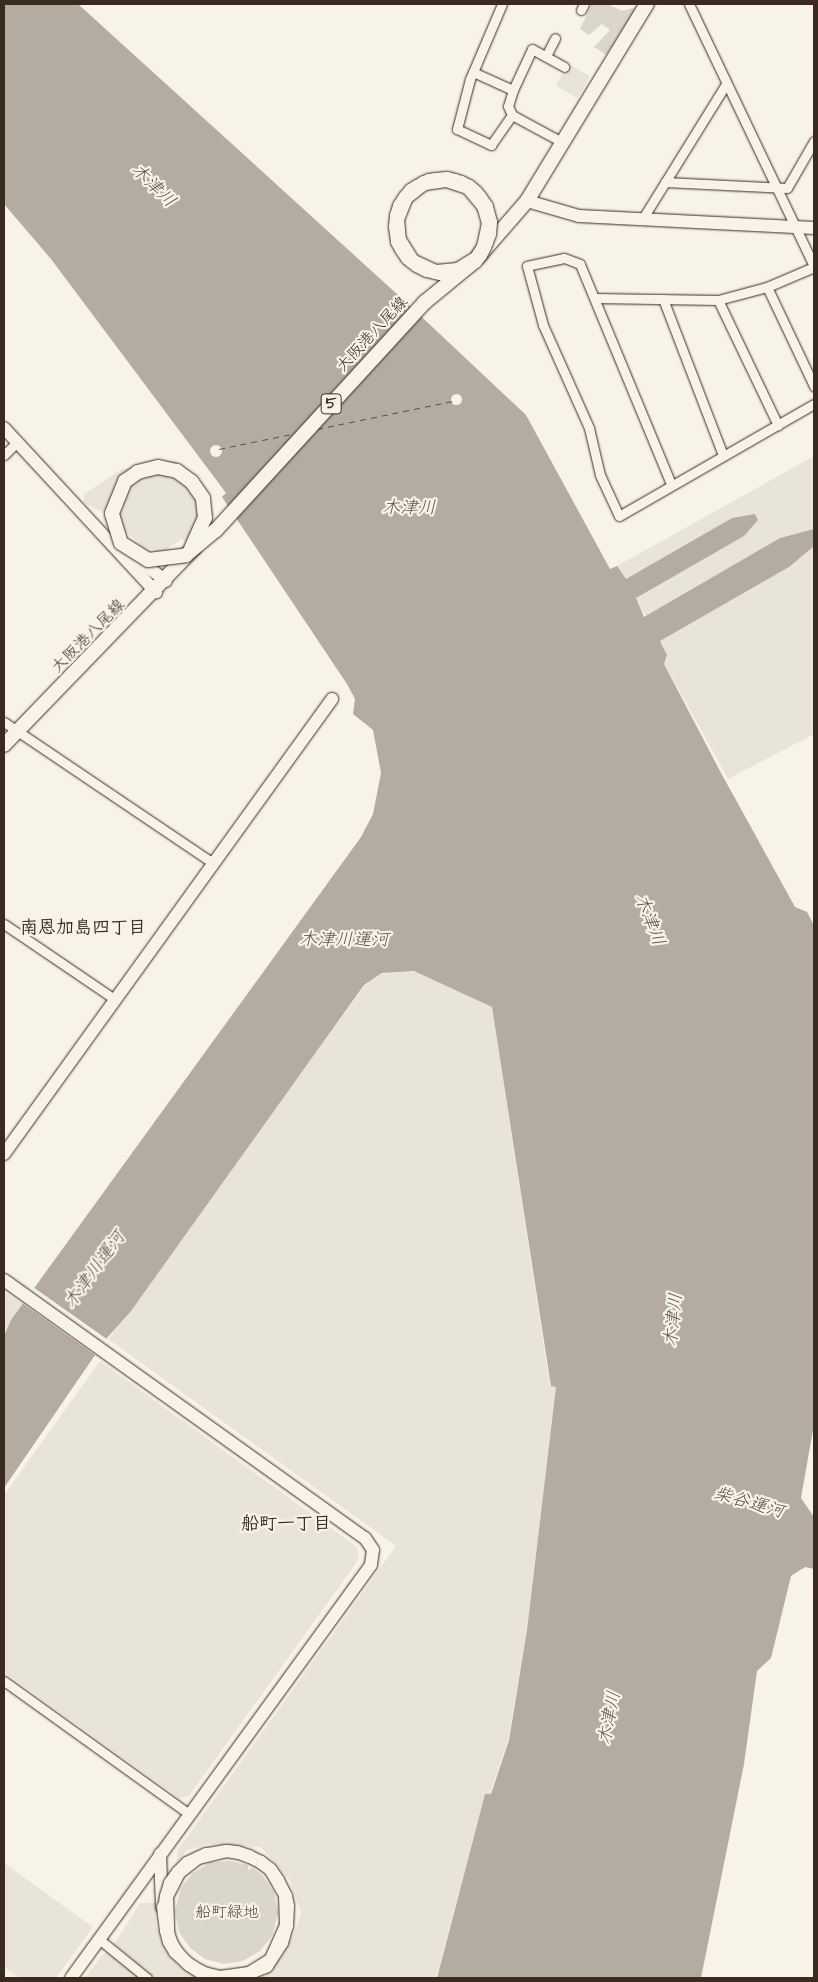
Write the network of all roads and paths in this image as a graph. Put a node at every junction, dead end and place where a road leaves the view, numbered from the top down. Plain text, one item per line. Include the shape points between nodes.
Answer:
1 (502, 4) edge
2 (647, 4) edge
3 (689, 4) edge
4 (555, 38) dead end
5 (546, 56) junction
6 (564, 66) dead end
7 (473, 72) junction
8 (726, 84) junction
9 (513, 90) junction
10 (512, 115) junction
11 (814, 141) edge
12 (562, 142) junction
13 (665, 182) junction
14 (779, 188) junction
15 (527, 200) junction
16 (644, 218) junction
17 (796, 228) junction
18 (814, 228) edge
19 (814, 266) edge
20 (767, 287) junction
21 (595, 298) junction
22 (663, 299) junction
23 (718, 300) junction
24 (814, 386) edge
25 (814, 404) edge
26 (778, 424) junction
27 (4, 428) edge
28 (17, 442) junction
29 (4, 455) edge
30 (723, 455) junction
31 (670, 484) junction
32 (91, 524) junction
33 (166, 581) junction
34 (156, 592) junction
35 (332, 699) dead end
36 (4, 722) edge
37 (17, 732) junction
38 (4, 745) edge
39 (212, 863) junction
40 (4, 924) edge
41 (116, 1000) junction
42 (4, 1154) edge
43 (4, 1280) edge
44 (4, 1681) edge
45 (189, 1814) junction
46 (160, 1854) junction
47 (99, 1939) junction
48 (71, 1978) edge
49 (147, 1978) edge
50 (209, 1978) edge

1 - 7 street
2 - 12 main road, 大阪港八尾線 / 5
3 - 8 street
4 - 5 street
5 - 6 street
5 - 9 street via 530,50
7 - 9 street
7 - 10 street via 457,122 459,131 493,144
8 - 13 street
8 - 14 street
9 - 10 street via 508,106
10 - 12 street
11 - 14 street via 787,188
12 - 15 main road, 大阪港八尾線 / 5
13 - 14 street
13 - 16 street
14 - 17 street
15 - 16 street via 579,216
15 - 33 main road, 大阪港八尾線 / 5, bridge via 474,260 458,270 436,272 412,261 399,240 397,219 406,197 424,184 446,180 468,188 484,206 489,223 484,247 475,261 458,270 440,273 430,271 417,266 408,258 398,242 396,227 397,216 400,206 404,200 411,191 429,181 447,179 469,187 484,204 489,218 489,234 486,242 482,251 475,261 413,315 216,530 201,544 196,548 190,551 186,555 166,561 148,560 141,557 132,553 121,543 116,534 113,527 112,514 112,510 116,496 120,488 125,481 138,472 148,468 158,467 168,468 186,476 198,489 203,498 205,508 204,527 199,538 194,547 183,555 159,560 134,554 118,537 112,514 118,492 134,475 158,468 181,474 195,486 204,509 203,527 199,539 195,546 192,553
16 - 17 street
17 - 18 street
17 - 19 street
19 - 20 street
20 - 23 street
20 - 24 street
21 - 22 street
21 - 31 street
21 - 31 street via 580,264 564,258 527,266 543,325 589,428 600,475 619,516
22 - 23 street
22 - 30 street
23 - 26 street
25 - 26 street
26 - 30 street
27 - 28 street
28 - 29 street
28 - 32 street
30 - 31 street
32 - 33 street
32 - 34 street
33 - 34 main road, 大阪港八尾線 / 5
34 - 37 main road, 大阪港八尾線 / 5
35 - 39 street
36 - 37 street
37 - 38 main road, 大阪港八尾線 / 5
37 - 39 street
39 - 41 street
40 - 41 street
41 - 42 street
43 - 45 street via 365,1538 373,1550 371,1564
44 - 45 street
45 - 46 street
46 - 47 street
46 - 50 street, bridge via 165,1929 174,1950 194,1966 219,1975 235,1975 264,1963 280,1940 286,1910 284,1893 280,1886 276,1878 268,1868 259,1860 253,1857 225,1849 205,1852 186,1861 165,1894 166,1931 169,1942 175,1952 186,1962 190,1965 194,1968 204,1973 236,1977 265,1965 284,1935 287,1905 285,1895 281,1888 277,1879 270,1869 265,1866 260,1862 249,1856 226,1850 187,1863 166,1896 167,1932 171,1943 177,1952 182,1958 187,1963 192,1966 196,1969 206,1974 238,1978 267,1966 278,1953 285,1936 288,1906 283,1889 278,1880 271,1870 266,1866 261,1862 256,1860 250,1857 222,1852 189,1864 167,1897 168,1933 172,1944 175,1949 178,1954 183,1959 189,1965
47 - 48 street
47 - 49 street

